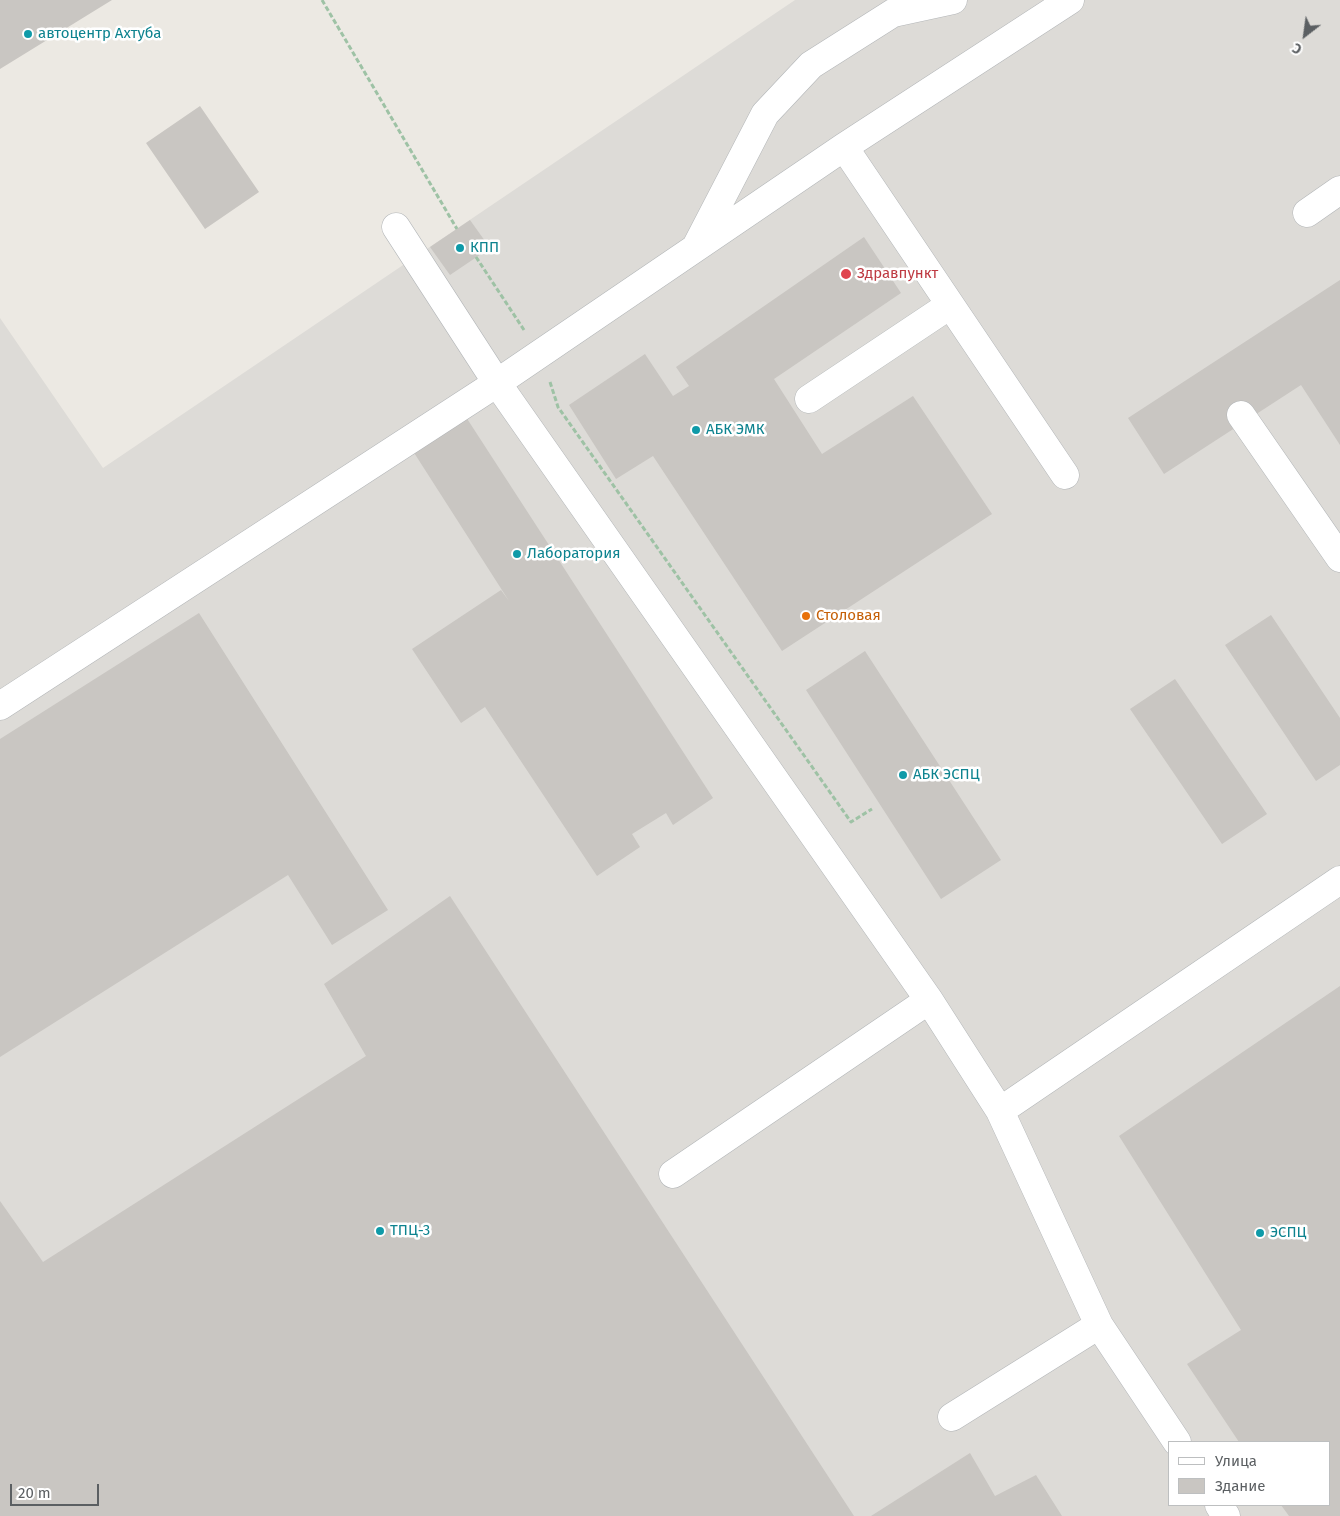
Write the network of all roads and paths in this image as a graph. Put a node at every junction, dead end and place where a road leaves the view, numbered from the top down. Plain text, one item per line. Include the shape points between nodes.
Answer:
1 (322, 0) edge
2 (953, 0) edge
3 (1070, 0) edge
4 (844, 147) junction
5 (1340, 190) edge
6 (1307, 213) dead end
7 (396, 227) dead end
8 (456, 228) dead end
9 (696, 247) junction
10 (476, 257) dead end
11 (950, 305) junction
12 (540, 354) junction
13 (497, 383) junction
14 (809, 399) dead end
15 (1241, 415) dead end
16 (1065, 476) dead end
17 (1340, 558) edge
18 (0, 706) edge
19 (872, 809) dead end
20 (1340, 880) edge
21 (928, 1000) junction
22 (1000, 1111) junction
23 (673, 1174) dead end
24 (1099, 1325) junction
25 (952, 1418) dead end
26 (1176, 1441) edge

1 - 8 path
2 - 9 lane via 893,13 811,66 765,114
3 - 4 lane
4 - 9 lane
4 - 11 lane
5 - 6 lane
7 - 13 lane
9 - 12 lane
10 - 12 path
11 - 14 lane
11 - 16 lane
12 - 13 lane
12 - 19 path via 558,407 851,822
13 - 18 lane
13 - 21 lane
15 - 17 lane
20 - 22 lane
21 - 22 lane
21 - 23 lane
22 - 24 lane
24 - 25 lane
24 - 26 lane

